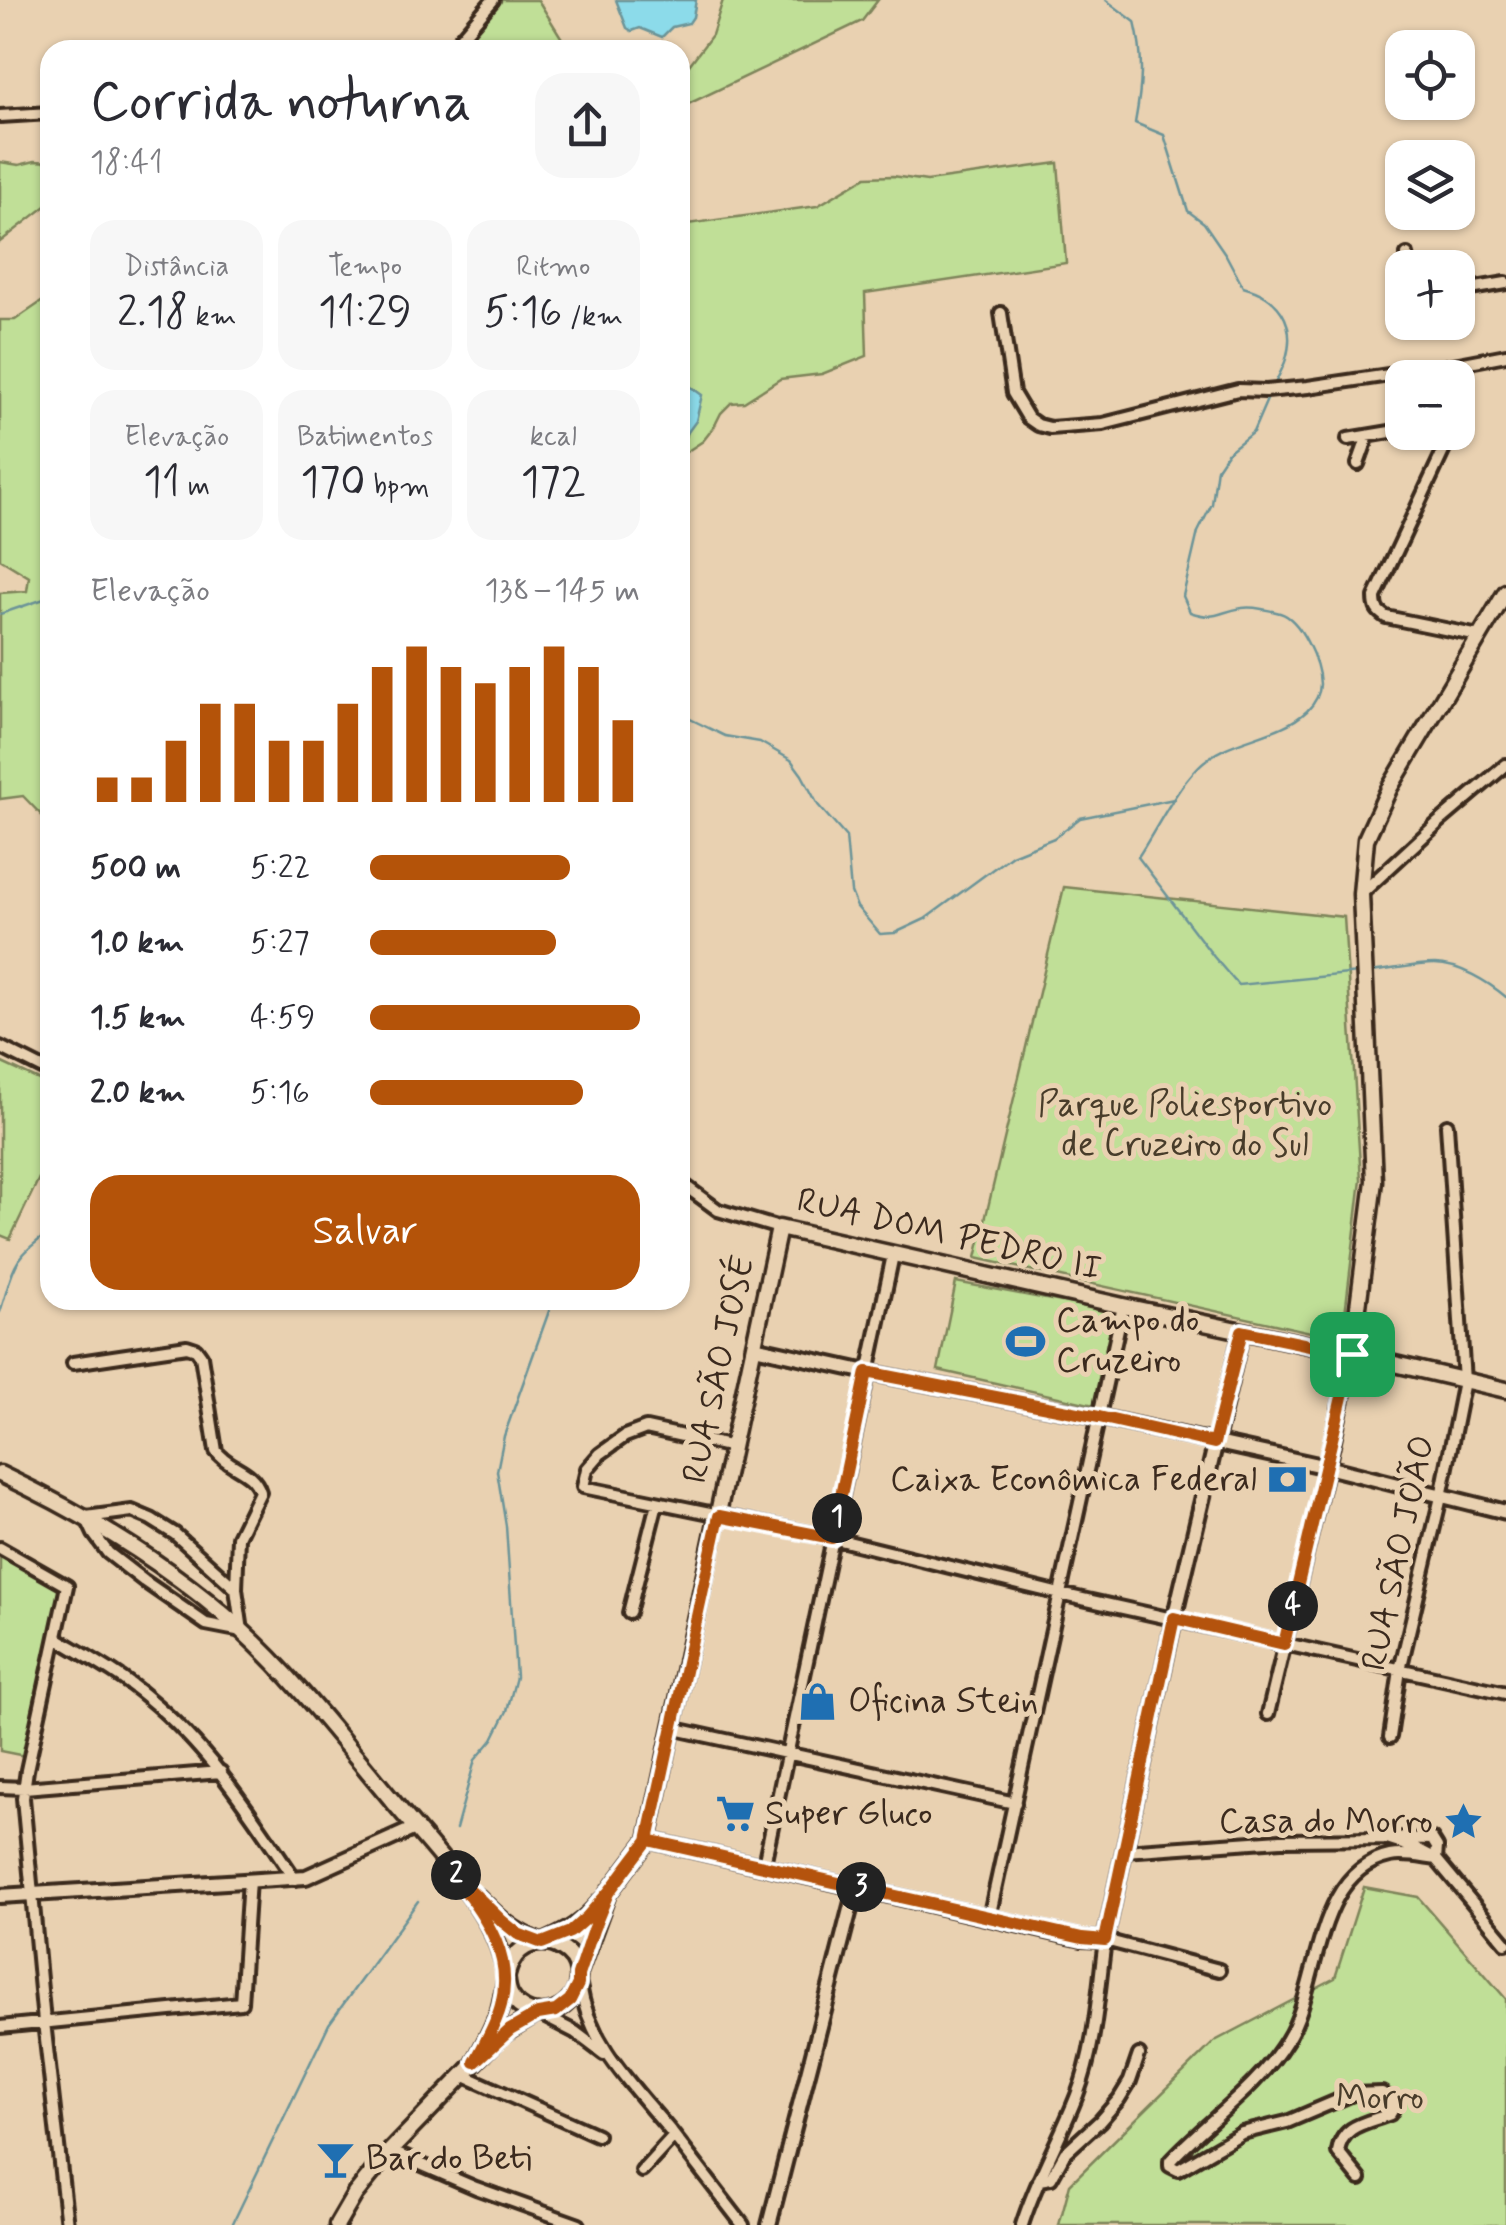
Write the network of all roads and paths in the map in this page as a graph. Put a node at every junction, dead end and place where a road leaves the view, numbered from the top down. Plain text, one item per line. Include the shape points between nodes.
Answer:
1 (493, 0) edge
2 (459, 40) edge
3 (40, 114) edge
4 (0, 116) edge
5 (1506, 282) edge
6 (1475, 287) edge
7 (1001, 314) dead end
8 (1506, 354) edge
9 (1475, 363) edge
10 (1385, 378) edge
11 (1385, 433) edge
12 (1368, 436) junction
13 (1348, 438) dead end
14 (1445, 450) edge
15 (1358, 464) dead end
16 (1506, 592) edge
17 (1480, 636) junction
18 (1506, 766) edge
19 (1361, 894) junction
20 (0, 1047) edge
21 (40, 1067) edge
22 (1447, 1125) dead end
23 (690, 1189) edge
24 (779, 1228) junction
25 (894, 1255) junction
26 (1123, 1306) junction
27 (1242, 1331) junction
28 (754, 1346) junction
29 (1352, 1354) junction
30 (73, 1363) dead end
31 (867, 1372) junction
32 (1464, 1380) junction
33 (1506, 1390) edge
34 (1099, 1417) junction
35 (1214, 1443) junction
36 (733, 1447) junction
37 (1327, 1467) junction
38 (0, 1474) edge
39 (1441, 1497) junction
40 (657, 1503) junction
41 (1506, 1512) edge
42 (719, 1516) junction
43 (86, 1517) junction
44 (832, 1538) junction
45 (0, 1548) edge
46 (236, 1589) junction
47 (1060, 1594) junction
48 (629, 1613) dead end
49 (1174, 1618) junction
50 (242, 1631) junction
51 (56, 1638) junction
52 (1284, 1644) junction
53 (1400, 1670) junction
54 (1506, 1693) edge
55 (1268, 1714) dead end
56 (671, 1728) junction
57 (1390, 1737) dead end
58 (786, 1754) junction
59 (221, 1772) junction
60 (0, 1787) edge
61 (24, 1788) junction
62 (1015, 1803) junction
63 (415, 1828) junction
64 (648, 1840) junction
65 (1124, 1851) junction
66 (1436, 1859) junction
67 (764, 1864) junction
68 (452, 1872) junction
69 (296, 1879) junction
70 (249, 1880) junction
71 (856, 1886) junction
72 (32, 1893) junction
73 (608, 1893) junction
74 (0, 1896) edge
75 (989, 1918) junction
76 (1105, 1940) junction
77 (1506, 1942) edge
78 (542, 1943) junction
79 (1219, 1970) dead end
80 (578, 1975) junction
81 (506, 1976) junction
82 (538, 2014) junction
83 (44, 2022) junction
84 (0, 2027) edge
85 (1139, 2055) dead end
86 (609, 2057) junction
87 (475, 2062) junction
88 (464, 2076) junction
89 (597, 2136) dead end
90 (674, 2136) junction
91 (390, 2151) junction
92 (642, 2172) dead end
93 (1360, 2179) dead end
94 (1039, 2180) junction
95 (67, 2225) edge
96 (336, 2225) edge
97 (579, 2225) edge
98 (743, 2225) edge
99 (768, 2225) edge
100 (1022, 2225) edge

1 - 2 street
3 - 4 street
5 - 6 street
7 - 10 street via 1013,393 1028,418 1050,428 1103,424 1238,390
8 - 9 street
11 - 12 street
12 - 13 street
12 - 15 street
14 - 17 street via 1375,605 1386,618
16 - 17 main road
17 - 19 main road via 1388,789 1366,840
18 - 19 street
19 - 29 main road via 1374,1195
20 - 21 street
22 - 32 street, RUA SÃO JOÃO
23 - 24 street, RUA DOM PEDRO II via 718,1210
24 - 25 main road, RUA DOM PEDRO II
24 - 28 main road, RUA SÃO JOSÉ
25 - 26 main road, RUA DOM PEDRO II
25 - 31 street
26 - 27 main road, RUA DOM PEDRO II
26 - 34 street
27 - 29 main road, RUA DOM PEDRO II
27 - 35 street
28 - 31 street
28 - 36 main road, RUA SÃO JOSÉ
29 - 32 main road, RUA DOM PEDRO II
29 - 37 street
30 - 46 street via 196,1349 216,1451 253,1477 260,1492 238,1537
31 - 34 street
31 - 44 street
32 - 33 main road, RUA DOM PEDRO II
32 - 39 street, RUA SÃO JOÃO
34 - 35 street
34 - 47 street
35 - 37 street
35 - 49 street
36 - 40 street via 646,1428 625,1436 587,1470 583,1486
36 - 42 main road, RUA SÃO JOSÉ
37 - 39 street
37 - 52 street
38 - 43 main road
39 - 41 street
39 - 53 street, RUA SÃO JOÃO
40 - 42 street
40 - 48 street
42 - 44 street
42 - 56 main road, RUA SÃO JOSÉ
43 - 46 street via 132,1510 151,1519
43 - 50 main road
43 - 50 street via 108,1552 160,1593 206,1624
44 - 47 street
44 - 58 street
45 - 51 street via 67,1586
46 - 50 street
47 - 49 street
47 - 62 street
49 - 52 street
49 - 65 street
50 - 63 main road
51 - 59 street via 148,1698
51 - 61 street
52 - 53 street
52 - 55 street
53 - 54 street
53 - 57 street, RUA SÃO JOÃO
56 - 58 street
56 - 64 main road, RUA SÃO JOSÉ
58 - 62 street
58 - 67 street
59 - 61 street
59 - 69 street
60 - 61 street
61 - 72 street
62 - 75 street
63 - 68 main road
63 - 69 street
64 - 67 street
64 - 73 main road, RUA SÃO JOSÉ
65 - 66 street via 1401,1837 1432,1839
65 - 76 street
66 - 77 street
66 - 93 street via 1387,1856 1341,1890 1288,2038 1251,2086 1170,2161 1178,2170 1242,2134 1352,2094 1382,2093 1394,2101 1390,2114 1351,2128 1338,2145
67 - 71 street
68 - 78 main road via 518,1934
68 - 81 main road via 487,1922
69 - 70 street
70 - 72 street
70 - 83 street via 240,2003
71 - 75 street
71 - 99 street
72 - 74 street
72 - 83 street
73 - 78 main road via 570,1932
73 - 80 main road, RUA SÃO JOSÉ
75 - 76 street
76 - 79 street
76 - 94 street via 1090,2054
78 - 80 main road via 570,1954
78 - 81 main road via 518,1952
80 - 82 main road via 570,2000
80 - 86 street via 583,2007
81 - 82 main road via 512,1998
81 - 87 main road via 497,2018
82 - 86 street
82 - 87 main road via 502,2035
83 - 84 street
83 - 95 street
85 - 94 street via 1118,2099 1065,2152 1051,2178
86 - 90 street
87 - 88 main road
88 - 89 street
88 - 91 main road
90 - 92 street
90 - 98 street
91 - 96 main road
91 - 97 street
94 - 100 street

